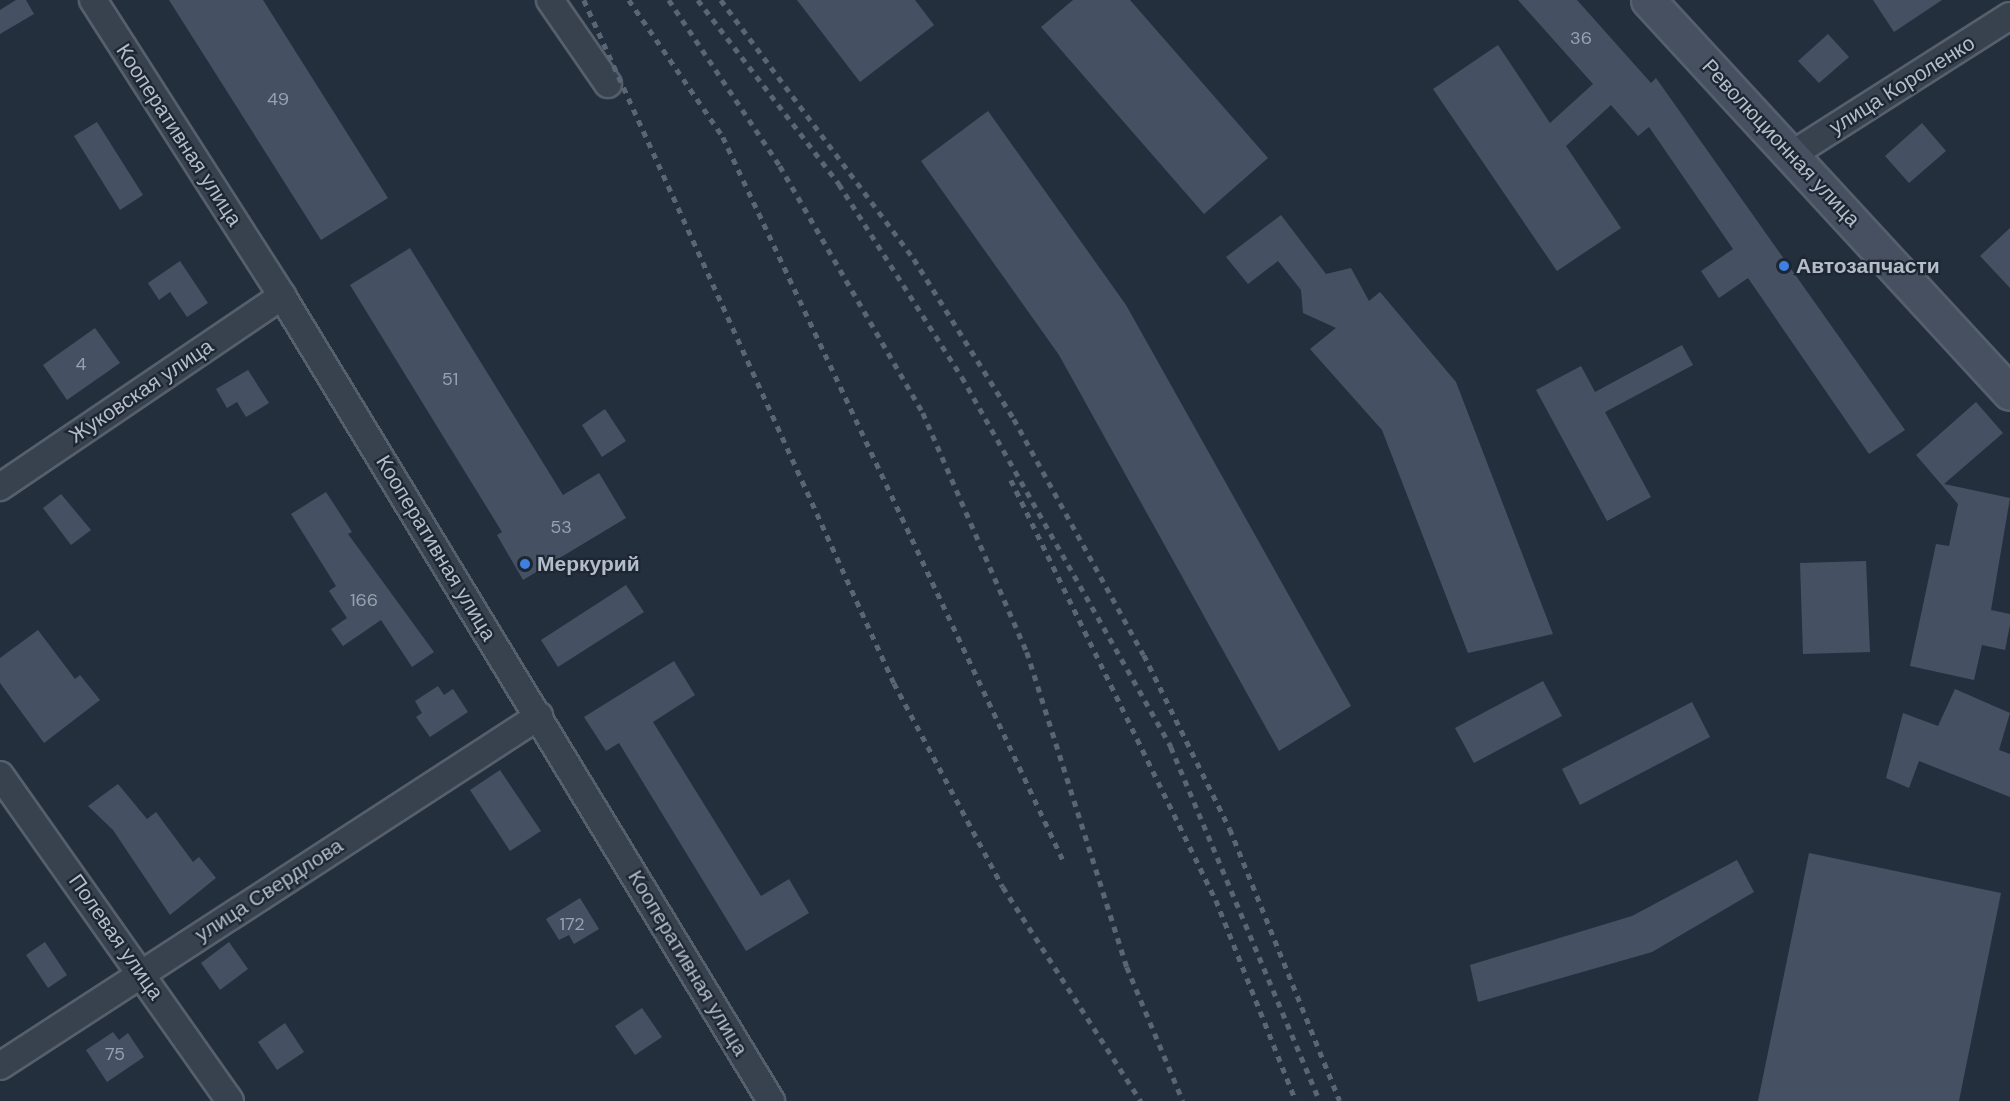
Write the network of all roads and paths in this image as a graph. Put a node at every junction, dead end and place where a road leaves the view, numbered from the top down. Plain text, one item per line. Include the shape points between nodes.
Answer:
1 (93, 0) edge
2 (550, 0) edge
3 (1648, 0) edge
4 (2010, 16) edge
5 (608, 84) dead end
6 (1793, 154) junction
7 (282, 296) junction
8 (2010, 393) edge
9 (0, 487) edge
10 (539, 716) junction
11 (0, 775) edge
12 (141, 972) junction
13 (0, 1066) edge
14 (230, 1101) edge
15 (771, 1101) edge

1 - 7 street, Кооперативная улица
2 - 5 street
3 - 6 main road, Революционная улица
4 - 6 street, улица Короленко
6 - 8 main road, Революционная улица
7 - 9 street, Жуковская улица
7 - 10 street, Кооперативная улица
10 - 12 street, улица Свердлова
10 - 15 street, Кооперативная улица
11 - 12 street, Полевая улица
12 - 13 street, улица Свердлова
12 - 14 street, Полевая улица

